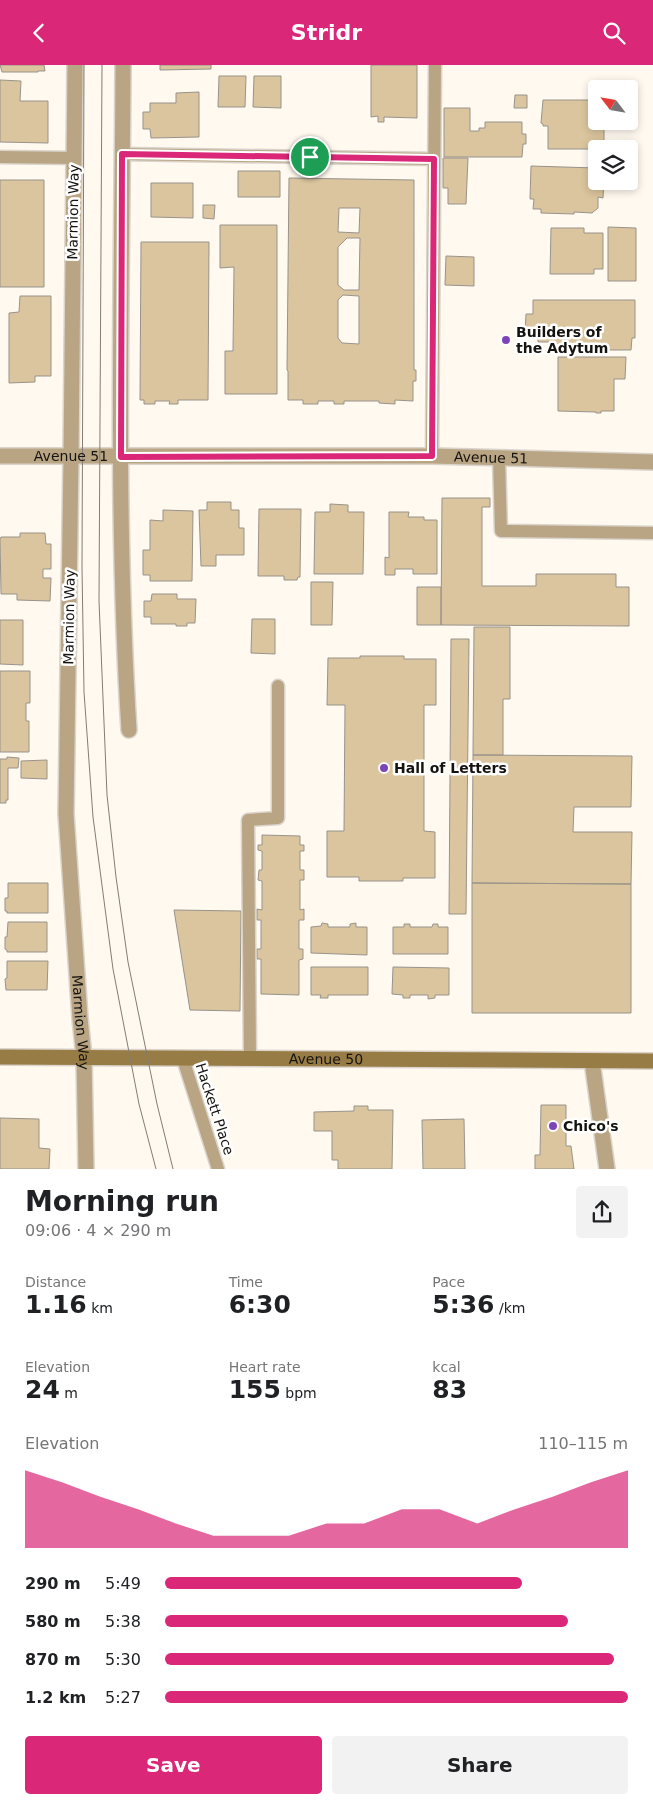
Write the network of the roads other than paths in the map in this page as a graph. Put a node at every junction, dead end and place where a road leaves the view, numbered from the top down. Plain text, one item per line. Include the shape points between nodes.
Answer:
1 (75, 65) edge
2 (123, 65) edge
3 (435, 65) edge
4 (122, 154) junction
5 (0, 157) edge
6 (74, 158) junction
7 (434, 159) junction
8 (432, 456) junction
9 (0, 457) edge
10 (72, 457) junction
11 (121, 457) junction
12 (499, 458) junction
13 (653, 462) edge
14 (653, 533) edge
15 (278, 686) dead end
16 (129, 730) dead end
17 (0, 1057) edge
18 (84, 1057) junction
19 (250, 1058) junction
20 (183, 1059) junction
21 (592, 1061) junction
22 (653, 1061) edge
23 (86, 1169) edge
24 (218, 1169) edge
25 (607, 1169) edge

1 - 6 street, Marmion Way
2 - 4 street
3 - 7 lane
4 - 7 lane
4 - 11 street
5 - 6 lane
6 - 10 street, Marmion Way
7 - 8 lane
8 - 11 street, Avenue 51
8 - 12 street, Avenue 51
9 - 10 street, Avenue 51
10 - 11 street, Avenue 51
10 - 18 street, Marmion Way via 66,814
11 - 16 street via 124,656
12 - 13 street, Avenue 51
12 - 14 lane via 501,531
15 - 19 lane via 278,819 248,820
17 - 18 street, Avenue 50
18 - 20 street, Avenue 50
18 - 23 street, Marmion Way
19 - 20 street, Avenue 50
19 - 21 street, Avenue 50
20 - 24 lane, Hackett Place
21 - 22 street, Avenue 50
21 - 25 street

